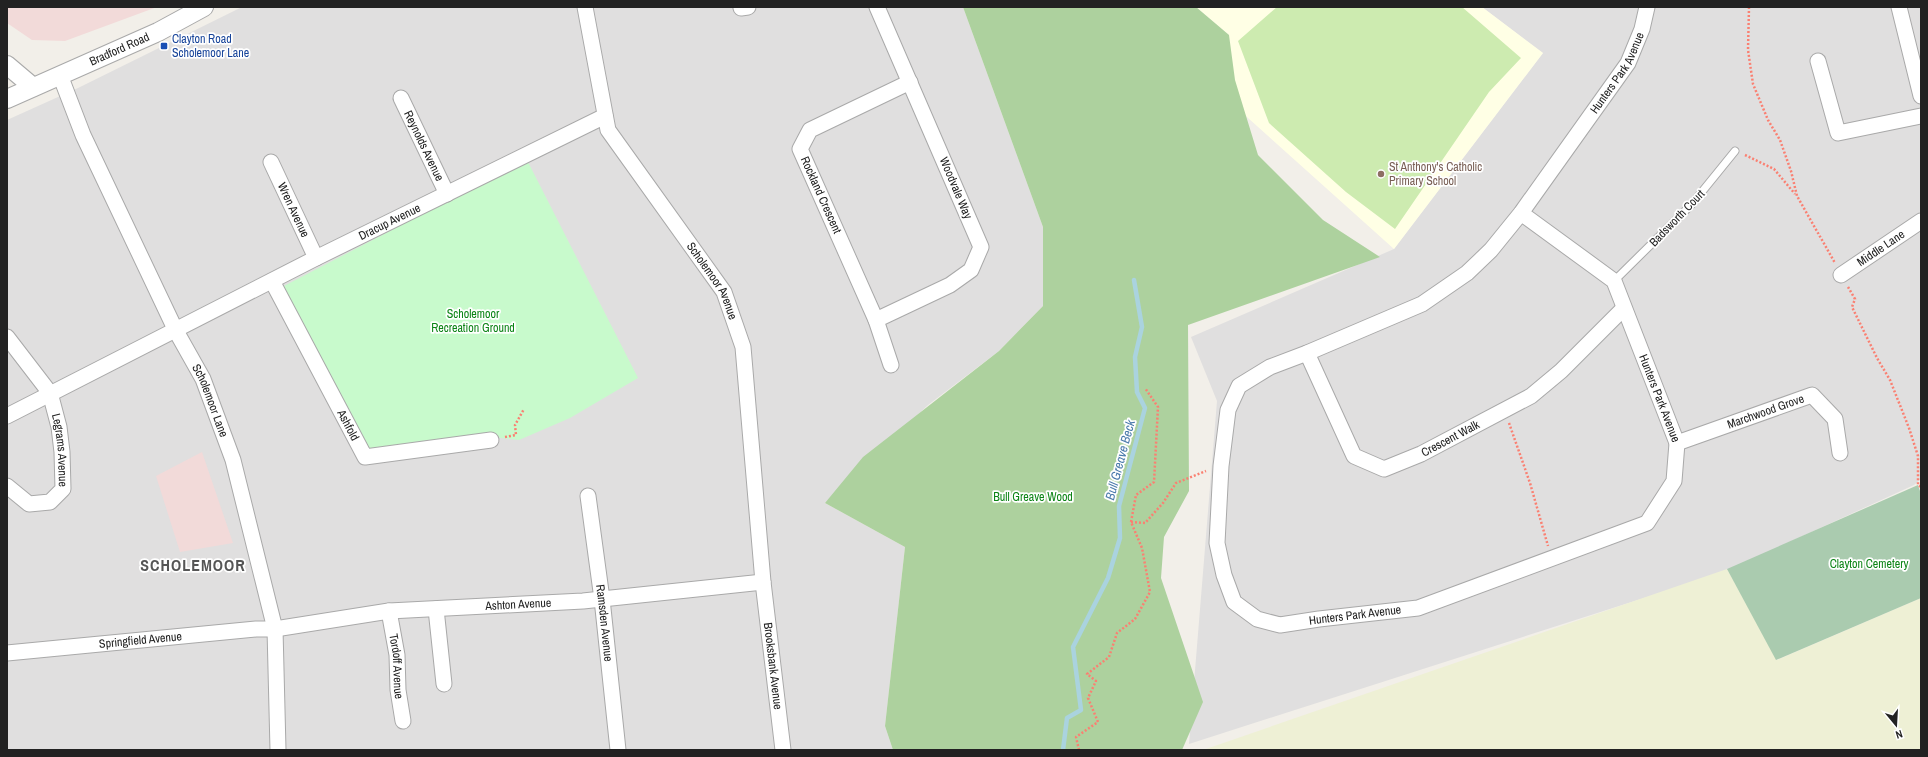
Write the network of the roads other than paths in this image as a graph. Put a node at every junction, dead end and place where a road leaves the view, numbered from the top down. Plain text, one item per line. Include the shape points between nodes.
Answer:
1 (204, 7) edge
2 (585, 7) edge
3 (877, 7) edge
4 (1647, 7) edge
5 (1899, 7) edge
6 (1818, 61) dead end
7 (7, 65) edge
8 (60, 75) junction
9 (910, 82) junction
10 (33, 87) junction
11 (1921, 96) edge
12 (400, 98) dead end
13 (7, 99) edge
14 (605, 116) junction
15 (1921, 116) edge
16 (1735, 151) road end
17 (271, 162) dead end
18 (447, 194) junction
19 (1521, 213) junction
20 (1921, 221) edge
21 (316, 258) junction
22 (1842, 275) road end
23 (272, 281) junction
24 (1614, 281) junction
25 (1624, 308) junction
26 (876, 320) junction
27 (176, 330) junction
28 (7, 337) edge
29 (1307, 354) junction
30 (891, 365) dead end
31 (50, 393) junction
32 (7, 416) edge
33 (492, 440) road end
34 (1677, 443) junction
35 (1840, 453) dead end
36 (7, 486) edge
37 (588, 496) dead end
38 (763, 582) junction
39 (602, 599) junction
40 (436, 609) junction
41 (389, 611) junction
42 (275, 629) junction
43 (7, 654) edge
44 (444, 684) dead end
45 (403, 721) dead end
46 (278, 750) edge
47 (618, 750) edge
48 (784, 750) edge

1 - 8 street, Bradford Road via 158,32
2 - 14 street, Scholemoor Avenue
3 - 9 street, Woodvale Way
4 - 19 street, Hunters Park Avenue via 1642,29 1628,63
5 - 11 street
6 - 15 street via 1838,133
7 - 10 street
8 - 10 street, Bradford Road
8 - 27 street, Scholemoor Lane via 83,135
9 - 26 street, Woodvale Way via 981,247 971,270 950,285
9 - 26 street, Rockland Crescent via 810,130 800,149
10 - 13 street, Bradford Road
12 - 18 street, Reynolds Avenue
14 - 18 street, Dracup Avenue
14 - 38 street, Scholemoor Avenue via 608,130 724,292 743,347
16 - 24 lane, Badsworth Court via 1692,204
17 - 21 street, Wren Avenue
18 - 21 street, Dracup Avenue
19 - 24 street
19 - 29 street, Hunters Park Avenue via 1491,250 1467,273 1422,304
20 - 22 street, Middle Lane
21 - 23 street, Dracup Avenue
23 - 27 street, Dracup Avenue
23 - 33 street, Ashfold via 365,457
24 - 25 street, Hunters Park Avenue
25 - 29 street, Crescent Walk via 1531,396 1421,454 1384,469 1354,456
25 - 34 street, Hunters Park Avenue
26 - 30 street, Rockland Crescent
27 - 31 street, Legrams Avenue
27 - 42 street, Scholemoor Lane via 203,379 233,460
28 - 31 street, Legrams Avenue
29 - 34 street, Hunters Park Avenue via 1270,367 1239,386 1228,410 1221,466 1217,543 1224,575 1234,602 1257,619 1280,625 1418,608 1647,523 1674,480
31 - 32 street, Legrams Avenue
31 - 36 street, Legrams Avenue via 59,428 63,489 50,502 29,504
34 - 35 street, Marchwood Grove via 1812,395 1835,419
37 - 39 street, Ramsden Avenue
38 - 39 street, Ashton Avenue
38 - 48 street, Brooksbank Avenue
39 - 40 street, Ashton Avenue
39 - 47 street, Ramsden Avenue
40 - 41 street, Ashton Avenue
40 - 44 street
41 - 42 street, Ashton Avenue
41 - 45 street, Tordoff Avenue
42 - 43 street, Springfield Avenue via 248,629
42 - 46 street, Scholemoor Lane

